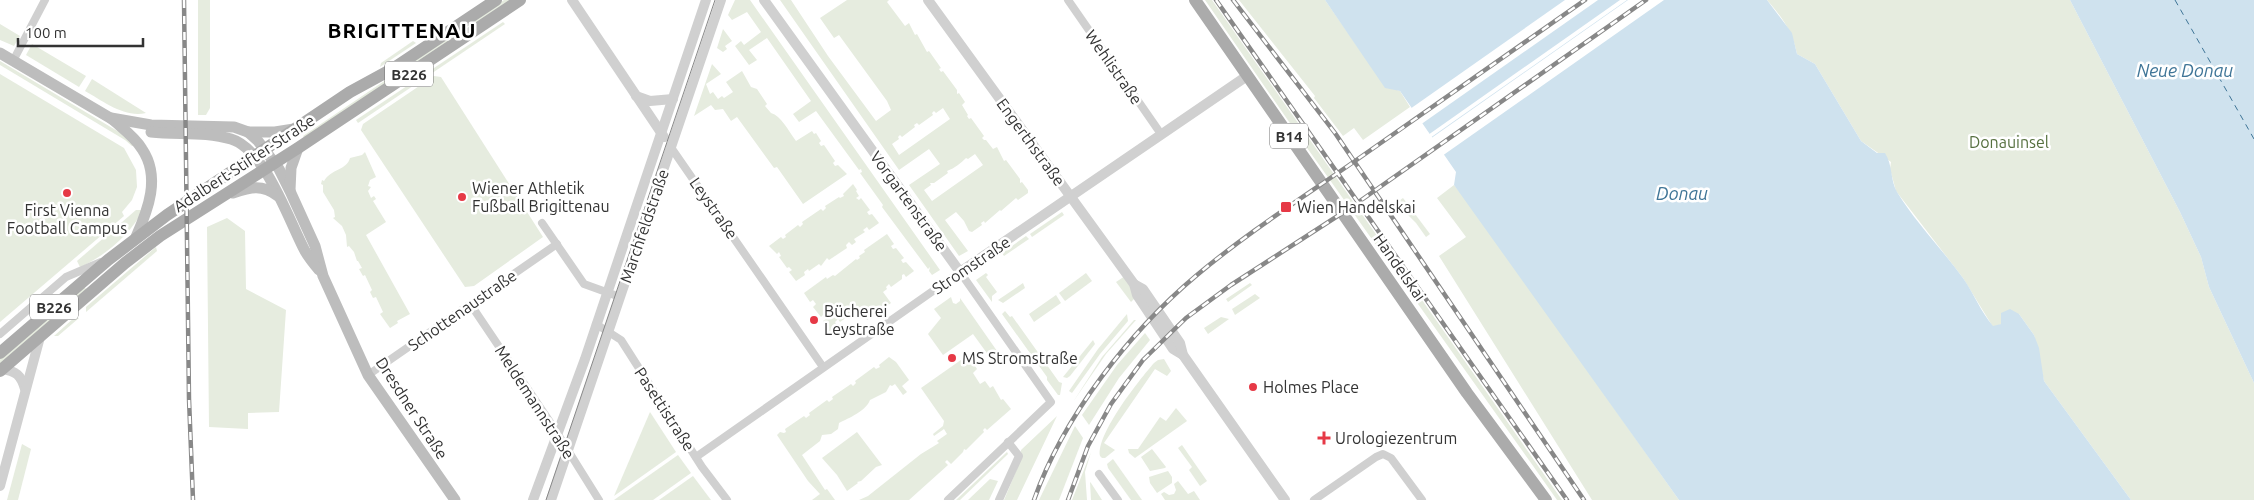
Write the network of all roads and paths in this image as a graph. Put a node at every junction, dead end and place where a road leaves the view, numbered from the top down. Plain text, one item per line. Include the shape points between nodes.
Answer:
1 (45, 0) edge
2 (496, 0) edge
3 (520, 0) edge
4 (572, 0) edge
5 (706, 0) edge
6 (721, 0) edge
7 (764, 0) edge
8 (928, 0) edge
9 (1068, 0) edge
10 (1196, 0) edge
11 (0, 53) edge
12 (12, 61) junction
13 (1247, 76) junction
14 (636, 96) junction
15 (673, 99) junction
16 (111, 118) junction
17 (294, 129) junction
18 (248, 132) junction
19 (662, 133) junction
20 (1161, 134) junction
21 (670, 146) junction
22 (298, 148) junction
23 (260, 153) junction
24 (275, 163) junction
25 (264, 170) junction
26 (285, 194) junction
27 (226, 195) junction
28 (1072, 196) junction
29 (542, 224) dead end
30 (136, 238) junction
31 (557, 244) junction
32 (108, 260) junction
33 (960, 272) junction
34 (607, 292) junction
35 (620, 297) junction
36 (471, 305) junction
37 (596, 324) junction
38 (608, 332) junction
39 (0, 334) edge
40 (40, 336) junction
41 (0, 353) edge
42 (823, 367) junction
43 (1, 370) edge
44 (368, 375) junction
45 (26, 390) junction
46 (558, 435) junction
47 (1008, 442) junction
48 (568, 452) junction
49 (696, 457) junction
50 (1099, 474) dead end
51 (0, 486) edge
52 (454, 500) edge
53 (533, 500) edge
54 (551, 500) edge
55 (599, 500) edge
56 (727, 500) edge
57 (948, 500) edge
58 (999, 500) edge
59 (1118, 500) edge
60 (1285, 500) edge
61 (1314, 500) edge
62 (1422, 500) edge
63 (1546, 500) edge

1 - 12 street
2 - 17 main road, Adalbert-Stifter-Straße / B226
3 - 22 main road, Adalbert-Stifter-Straße / B226
4 - 14 street, Leystraße
5 - 15 street, Marchfeldstraße
6 - 21 street, Marchfeldstraße
7 - 33 street, Vorgartenstraße
8 - 28 street, Engerthstraße
9 - 20 street, Wehlistraße
10 - 13 main road, Handelskai / B14
11 - 12 main road
12 - 16 main road
13 - 20 street, Stromstraße
13 - 63 main road, Handelskai / B14 via 1467,393
14 - 15 street via 650,101
14 - 19 street, Leystraße
15 - 19 street, Marchfeldstraße
16 - 18 main road via 150,125 227,126
16 - 23 main road via 139,130 203,133 230,138
16 - 30 main road via 142,148 150,167 151,196
17 - 18 main road
17 - 23 main road, Adalbert-Stifter-Straße / B226
18 - 23 main road
19 - 21 street, Leystraße
19 - 34 street, Marchfeldstraße
20 - 28 street, Stromstraße
21 - 35 street, Marchfeldstraße
21 - 42 street, Leystraße
22 - 24 main road, Adalbert-Stifter-Straße / B226
22 - 26 main road
23 - 24 main road, Dresdner Straße
23 - 25 main road, Dresdner Straße
23 - 30 main road, Adalbert-Stifter-Straße / B226
24 - 25 main road, Adalbert-Stifter-Straße / B226
24 - 26 main road, Dresdner Straße
25 - 26 main road, Dresdner Straße
25 - 27 main road, Adalbert-Stifter-Straße / B226
26 - 27 main road via 257,187
26 - 44 main road, Dresdner Straße via 306,253 323,276
27 - 40 main road, Adalbert-Stifter-Straße / B226 via 147,245
28 - 33 street, Stromstraße
28 - 60 street, Engerthstraße via 1134,284 1137,296 1173,349 1183,355
29 - 31 street
30 - 32 main road, Adalbert-Stifter-Straße / B226
31 - 34 street via 584,284
31 - 36 street, Schottenaustraße
32 - 39 street, Adalbert-Stifter-Straße via 66,277
32 - 41 main road, Adalbert-Stifter-Straße / B226
33 - 42 street, Stromstraße
33 - 47 street, Vorgartenstraße via 1051,402
34 - 35 street
34 - 37 street, Marchfeldstraße
35 - 38 street, Marchfeldstraße
36 - 44 street, Schottenaustraße
36 - 46 street, Meldemannstraße
37 - 38 street, Pasettistraße
37 - 46 street, Marchfeldstraße
38 - 48 street, Marchfeldstraße
38 - 49 street, Pasettistraße via 621,340
40 - 43 main road, Adalbert-Stifter-Straße / B226
40 - 45 street
42 - 49 street, Stromstraße
43 - 45 street via 17,373
44 - 52 main road, Dresdner Straße
45 - 51 street
46 - 48 street, Meldemannstraße
46 - 53 street, Marchfeldstraße
47 - 57 street
47 - 58 street via 1019,456
48 - 54 street, Marchfeldstraße
48 - 55 street, Meldemannstraße
49 - 56 street, Pasettistraße
50 - 59 street
61 - 62 street via 1378,455 1385,454

